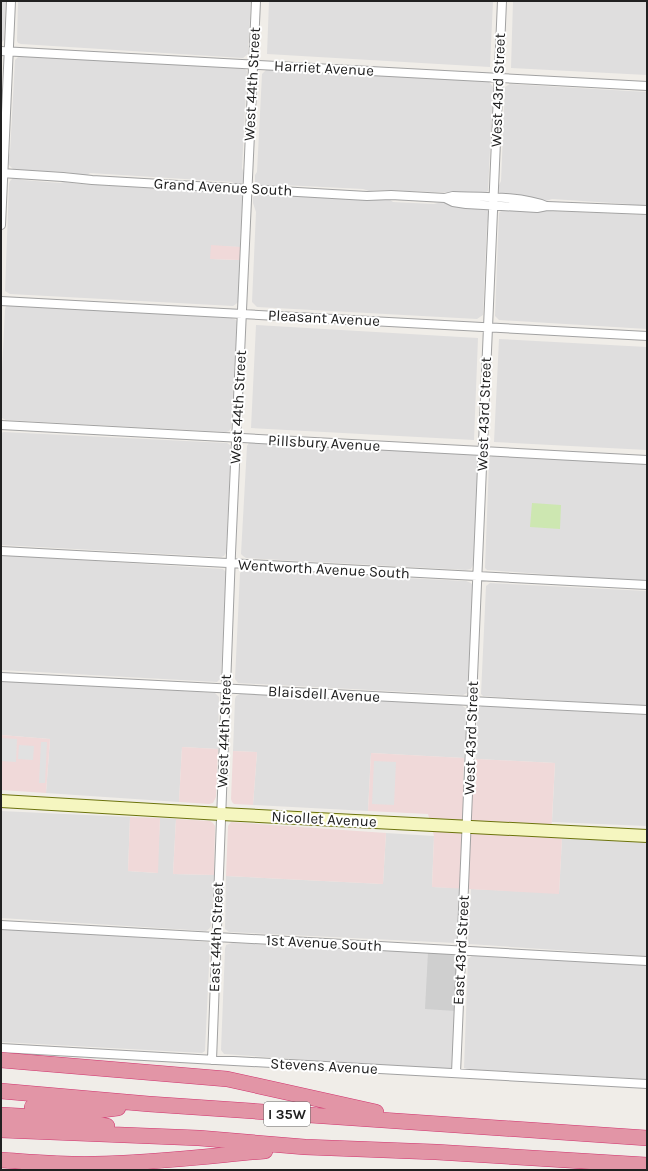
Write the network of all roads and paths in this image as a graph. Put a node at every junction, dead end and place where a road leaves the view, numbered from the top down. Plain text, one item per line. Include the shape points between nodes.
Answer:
1 (11, 1) edge
2 (256, 1) edge
3 (502, 1) edge
4 (5, 51) edge
5 (253, 64) junction
6 (498, 78) junction
7 (647, 86) edge
8 (2, 174) edge
9 (247, 189) junction
10 (493, 202) junction
11 (647, 210) edge
12 (1, 225) edge
13 (1, 301) edge
14 (242, 313) junction
15 (488, 328) junction
16 (647, 336) edge
17 (1, 425) edge
18 (236, 438) junction
19 (483, 452) junction
20 (647, 460) edge
21 (1, 551) edge
22 (231, 564) junction
23 (478, 577) junction
24 (647, 585) edge
25 (1, 677) edge
26 (226, 689) junction
27 (472, 702) junction
28 (647, 710) edge
29 (1, 801) edge
30 (221, 814) junction
31 (467, 827) junction
32 (647, 836) edge
33 (1, 925) edge
34 (216, 937) junction
35 (461, 951) junction
36 (647, 961) edge
37 (1, 1048) edge
38 (1, 1060) edge
39 (212, 1060) junction
40 (456, 1073) junction
41 (647, 1084) edge
42 (1, 1091) edge
43 (1, 1104) edge
44 (148, 1104) junction
45 (1, 1115) edge
46 (426, 1123) junction
47 (1, 1130) edge
48 (199, 1138) junction
49 (647, 1138) edge
50 (305, 1147) junction
51 (1, 1160) edge
52 (647, 1165) edge

1 - 4 street
2 - 5 street, West 44th Street
3 - 6 street, West 43rd Street
4 - 5 street, Harriet Avenue
4 - 8 street
5 - 6 street, Harriet Avenue
5 - 9 street, West 44th Street
6 - 7 street, Harriet Avenue
6 - 10 street, West 43rd Street
8 - 9 street, Grand Avenue South
8 - 12 street
9 - 10 street, Grand Avenue South via 445,198 466,204
9 - 14 street, West 44th Street
10 - 11 street, Grand Avenue South via 537,208 547,206
10 - 15 street, West 43rd Street
13 - 14 street, Pleasant Avenue
14 - 15 street, Pleasant Avenue
14 - 18 street, West 44th Street
15 - 16 street, Pleasant Avenue
15 - 19 street, West 43rd Street
17 - 18 street, Pillsbury Avenue
18 - 19 street, Pillsbury Avenue
18 - 22 street, West 44th Street
19 - 20 street, Pillsbury Avenue
19 - 23 street, West 43rd Street
21 - 22 street, Wentworth Avenue South
22 - 23 street, Wentworth Avenue South
22 - 26 street, West 44th Street
23 - 24 street, Wentworth Avenue South
23 - 27 street, West 43rd Street
25 - 26 street, Blaisdell Avenue
26 - 27 street, Blaisdell Avenue
26 - 30 street, West 44th Street
27 - 28 street, Blaisdell Avenue
27 - 31 street, West 43rd Street
29 - 30 main road, Nicollet Avenue
30 - 31 main road, Nicollet Avenue
30 - 34 street, East 44th Street
31 - 32 main road, Nicollet Avenue
31 - 35 street, East 43rd Street
33 - 34 street, 1st Avenue South
34 - 35 street, 1st Avenue South
34 - 39 street, East 44th Street
35 - 36 street, 1st Avenue South
35 - 40 street, East 43rd Street
37 - 39 street, Stevens Avenue
38 - 46 highway via 227,1079
39 - 40 street, Stevens Avenue
40 - 41 street, Stevens Avenue
42 - 44 highway, I 35W
43 - 44 highway via 94,1111
44 - 46 highway, I 35W
45 - 48 highway via 39,1117
46 - 49 highway, I 35W
47 - 48 highway, I 35W
48 - 50 highway, I 35W
50 - 51 highway via 173,1160 96,1164
50 - 52 highway, I 35W

